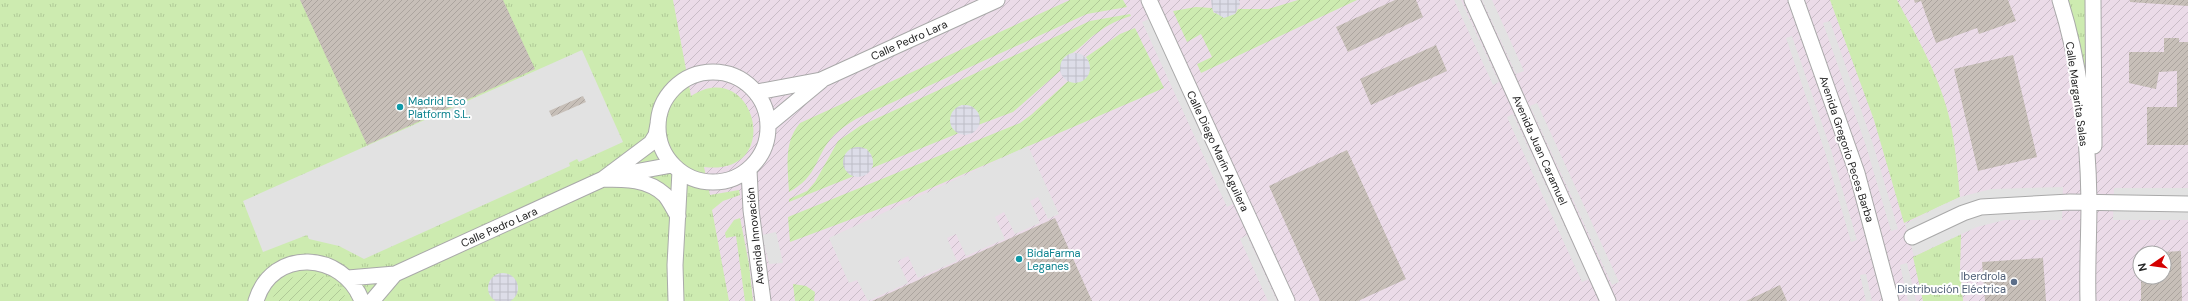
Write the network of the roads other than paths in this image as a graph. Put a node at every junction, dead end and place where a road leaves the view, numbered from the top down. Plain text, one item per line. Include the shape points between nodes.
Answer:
1 (996, 0) edge
2 (1149, 0) edge
3 (1472, 0) edge
4 (1796, 0) edge
5 (2060, 0) edge
6 (2093, 0) edge
7 (821, 80) junction
8 (757, 92) junction
9 (658, 124) junction
10 (769, 124) junction
11 (676, 168) junction
12 (749, 170) junction
13 (603, 179) junction
14 (2088, 196) junction
15 (2188, 204) edge
16 (678, 216) junction
17 (1912, 237) dead end
18 (395, 274) junction
19 (348, 278) junction
20 (256, 301) edge
21 (362, 301) edge
22 (372, 301) edge
23 (676, 301) edge
24 (763, 301) edge
25 (1287, 301) edge
26 (1608, 301) edge
27 (1891, 301) edge
28 (2088, 301) edge

1 - 7 street, Calle Pedro Lara
2 - 25 street, Calle Diego Marín Aguilera
3 - 26 street, Avenida Juan Caramuel
4 - 27 street, Avenida Gregorio Peces Barba via 1857,173
5 - 14 street, Calle Margarita Salas via 2074,59 2082,116
6 - 14 street, Calle Margarita Salas via 2094,152
7 - 8 street, Calle Pedro Lara
7 - 10 street, Calle Pedro Lara
8 - 9 street via 728,73 696,74 676,85 669,93 663,103
8 - 10 street via 765,107
9 - 11 street via 661,146
9 - 13 street, Calle Pedro Lara via 651,143
10 - 12 street via 767,141 760,157
11 - 12 street via 690,178 714,183 738,177
11 - 13 street, Calle Pedro Lara
11 - 16 street
12 - 24 street, Avenida Innovación via 751,210
13 - 16 street via 631,179 652,186 665,196
13 - 18 street, Calle Pedro Lara
14 - 15 street
14 - 17 street via 1980,207
14 - 28 street, Calle Margarita Salas
16 - 23 street
18 - 19 street, Calle Pedro Lara
18 - 22 street, Calle Pedro Lara
19 - 20 street via 334,268 318,262 301,262 285,267 270,277 258,292
19 - 21 street

